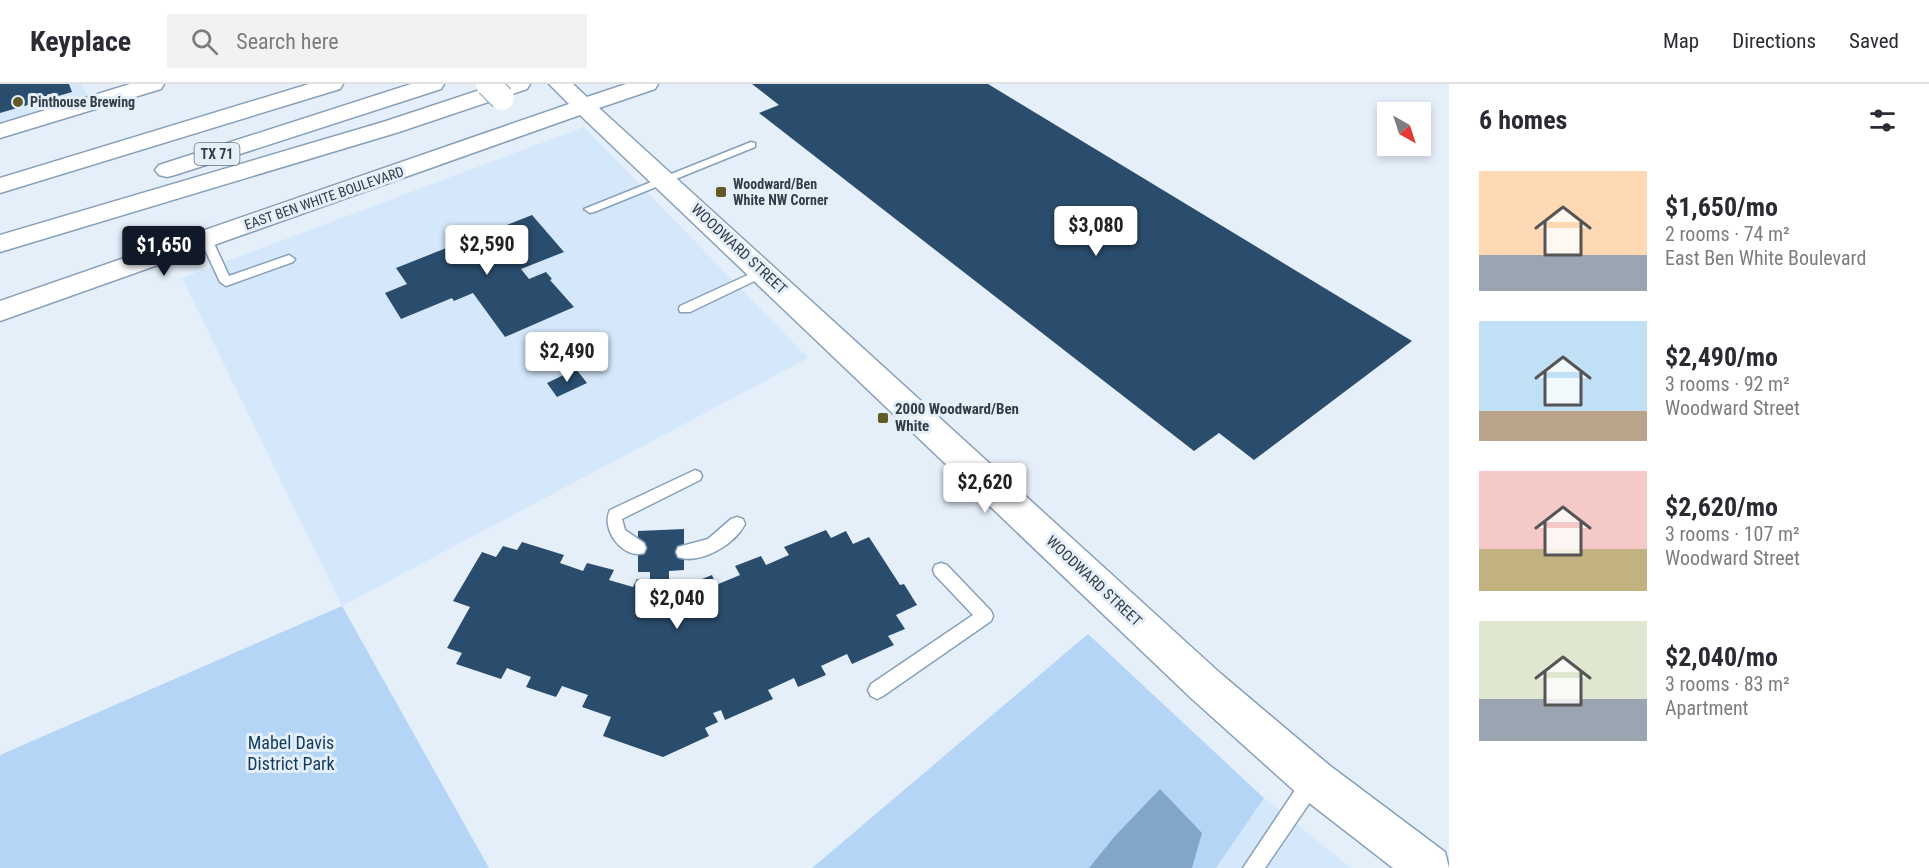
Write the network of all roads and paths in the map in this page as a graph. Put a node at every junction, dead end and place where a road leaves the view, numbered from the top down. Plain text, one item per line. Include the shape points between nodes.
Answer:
1 (153, 84) edge
2 (307, 84) edge
3 (332, 84) edge
4 (433, 84) edge
5 (647, 84) edge
6 (503, 89) edge
7 (569, 92) edge
8 (209, 122) junction
9 (0, 131) edge
10 (751, 146) dead end
11 (465, 149) junction
12 (663, 178) junction
13 (0, 186) edge
14 (590, 208) dead end
15 (0, 225) edge
16 (206, 239) junction
17 (0, 244) edge
18 (289, 259) dead end
19 (764, 272) junction
20 (685, 309) dead end
21 (0, 311) edge
22 (695, 476) dead end
23 (737, 524) dead end
24 (638, 548) dead end
25 (684, 552) dead end
26 (941, 570) dead end
27 (877, 690) dead end
28 (1314, 780) junction
29 (1253, 868) edge
30 (1429, 868) edge

1 - 9 main road
2 - 8 main road
3 - 8 main road, TX 71
4 - 15 main road, TX 71
5 - 7 main road, EAST BEN WHITE BOULEVARD
6 - 11 main road via 509,108
6 - 17 main road via 391,127
7 - 11 main road, EAST BEN WHITE BOULEVARD
7 - 12 main road, WOODWARD STREET
8 - 13 main road, TX 71
10 - 12 lane
11 - 16 main road, EAST BEN WHITE BOULEVARD
12 - 14 lane
12 - 19 main road, WOODWARD STREET
16 - 18 lane via 225,282
16 - 21 main road, EAST BEN WHITE BOULEVARD
19 - 20 lane
19 - 28 main road, WOODWARD STREET via 1206,686
22 - 24 lane via 615,515 614,526 619,535
23 - 25 lane via 721,541 704,550
26 - 27 lane via 985,616
28 - 29 lane
28 - 30 main road, WOODWARD STREET

